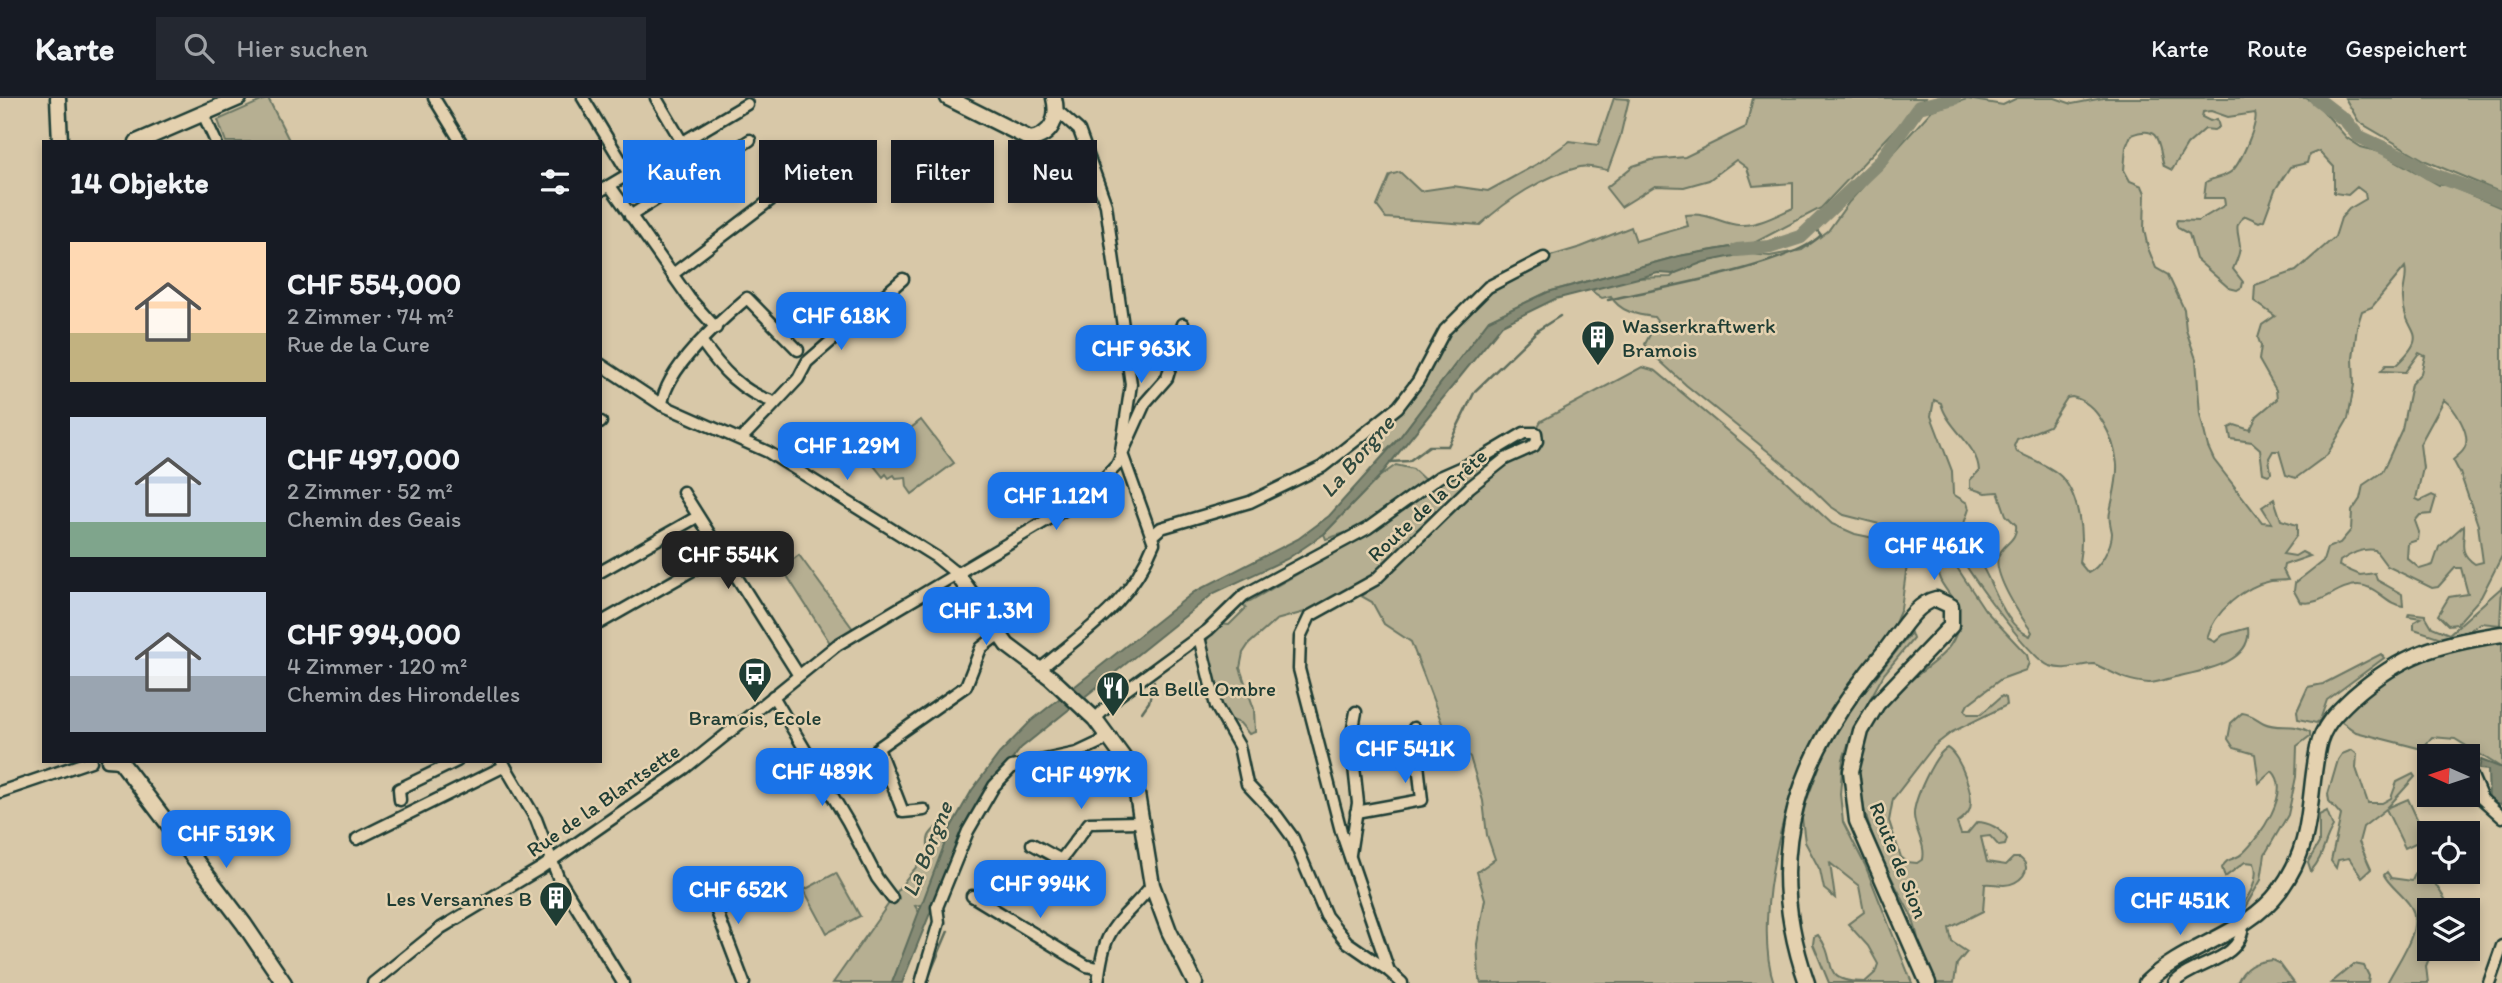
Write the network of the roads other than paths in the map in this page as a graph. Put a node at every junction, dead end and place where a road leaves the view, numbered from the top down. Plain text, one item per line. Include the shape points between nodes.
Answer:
1 (58, 98) edge
2 (239, 98) edge
3 (434, 98) edge
4 (583, 98) edge
5 (656, 98) edge
6 (948, 98) edge
7 (1054, 98) edge
8 (747, 104) dead end
9 (203, 114) junction
10 (1061, 114) dead end
11 (61, 126) junction
12 (60, 140) edge
13 (68, 140) edge
14 (142, 140) edge
15 (215, 140) edge
16 (460, 140) edge
17 (681, 140) edge
18 (685, 140) edge
19 (750, 140) dead end
20 (623, 164) edge
21 (623, 178) edge
22 (605, 188) edge
23 (766, 203) edge
24 (630, 216) junction
25 (1544, 258) dead end
26 (673, 274) junction
27 (903, 279) dead end
28 (1182, 324) dead end
29 (716, 328) junction
30 (702, 342) junction
31 (798, 350) dead end
32 (602, 365) edge
33 (662, 405) junction
34 (770, 408) junction
35 (741, 439) junction
36 (1123, 456) junction
37 (682, 492) dead end
38 (697, 517) junction
39 (1153, 535) junction
40 (721, 554) junction
41 (602, 571) edge
42 (957, 574) junction
43 (602, 622) edge
44 (999, 634) junction
45 (2502, 634) edge
46 (1199, 637) junction
47 (1040, 670) junction
48 (798, 674) junction
49 (773, 696) junction
50 (1356, 712) dead end
51 (1096, 719) junction
52 (1414, 728) dead end
53 (1111, 737) junction
54 (85, 763) edge
55 (122, 763) edge
56 (453, 763) edge
57 (504, 763) edge
58 (0, 792) edge
59 (2480, 794) edge
60 (400, 800) dead end
61 (924, 810) dead end
62 (1356, 812) junction
63 (2502, 817) edge
64 (1139, 822) junction
65 (357, 839) dead end
66 (1032, 844) dead end
67 (1350, 855) junction
68 (551, 862) junction
69 (705, 880) dead end
70 (1152, 885) junction
71 (972, 896) dead end
72 (892, 898) dead end
73 (2243, 925) junction
74 (2502, 946) edge
75 (1098, 968) junction
76 (1389, 971) junction
77 (283, 982) edge
78 (373, 983) edge
79 (623, 983) edge
80 (744, 983) edge
81 (921, 983) edge
82 (1098, 983) edge
83 (1195, 983) edge
84 (1402, 983) edge
85 (1807, 983) edge
86 (1928, 983) edge
87 (2146, 983) edge
88 (2174, 983) edge
89 (2489, 983) edge

1 - 11 main road
2 - 9 main road
3 - 16 street
4 - 20 street
5 - 17 street
6 - 7 main road via 1030,139 1046,134 1054,123
8 - 18 street
9 - 14 main road
9 - 15 street
10 - 36 street via 1077,126 1084,139 1108,216 1131,384
11 - 12 main road
11 - 13 main road
19 - 24 street
21 - 22 street
22 - 24 street
23 - 26 street
24 - 26 street
25 - 39 street via 1488,287 1445,330 1418,381 1398,407 1322,467 1250,502 1161,528
26 - 29 street
27 - 34 street via 807,362 798,379
28 - 36 street, Rue de la Blantsette via 1167,377 1145,404
29 - 30 street
29 - 31 street via 747,298
30 - 33 street via 669,381
30 - 34 street via 727,375
32 - 33 street
33 - 35 street
34 - 35 street
35 - 42 street via 848,501
36 - 39 street
36 - 42 street, Rue de la Blantsette via 1086,497
37 - 38 street
38 - 40 street
38 - 41 street
39 - 47 street via 1140,573 1116,607
40 - 43 street
40 - 48 street
42 - 44 main road
42 - 48 street, Rue de la Blantsette via 867,626
44 - 47 main road via 1021,658
44 - 61 street via 981,648 966,686 878,748 903,812
45 - 73 main road via 2407,657 2332,717 2317,750 2310,821 2300,855 2278,893
46 - 51 street, Route de la Crête via 1118,696
46 - 67 street, Route de la Crête via 1244,595 1368,528 1439,477 1524,433 1536,433 1534,446 1505,459 1469,487 1382,574 1305,623 1298,646 1299,669
46 - 76 street via 1216,706 1238,746 1247,784 1293,838 1326,916 1347,942
47 - 51 main road
48 - 49 street, Rue de la Blantsette
49 - 68 street, Rue de la Blantsette via 685,768
49 - 72 street
50 - 62 street, Route de la Crête via 1351,739
51 - 53 main road
52 - 62 street via 1422,800
53 - 64 main road via 1134,778
53 - 81 street via 1077,753 1012,767 994,786 968,831 937,907 939,922
54 - 58 street
55 - 77 main road
56 - 60 street via 399,789
57 - 65 street
57 - 68 street via 536,819
59 - 63 street
62 - 67 street, Route de la Crête
64 - 66 street via 1090,823 1061,860
64 - 70 main road
67 - 76 street, Route de la Crête
68 - 78 street, Rue de la Blantsette via 441,928
68 - 79 street
69 - 80 street
70 - 75 street via 1115,923
70 - 83 main road
71 - 75 street
73 - 87 main road via 2172,962
73 - 88 street via 2240,941 2231,951 2188,971
74 - 89 street
75 - 82 street
76 - 84 street, Route de la Crête
85 - 86 main road, Route de Sion via 1794,940 1787,882 1791,828 1804,778 1852,690 1923,605 1937,599 1951,606 1951,625 1877,704 1861,731 1852,771 1857,821

